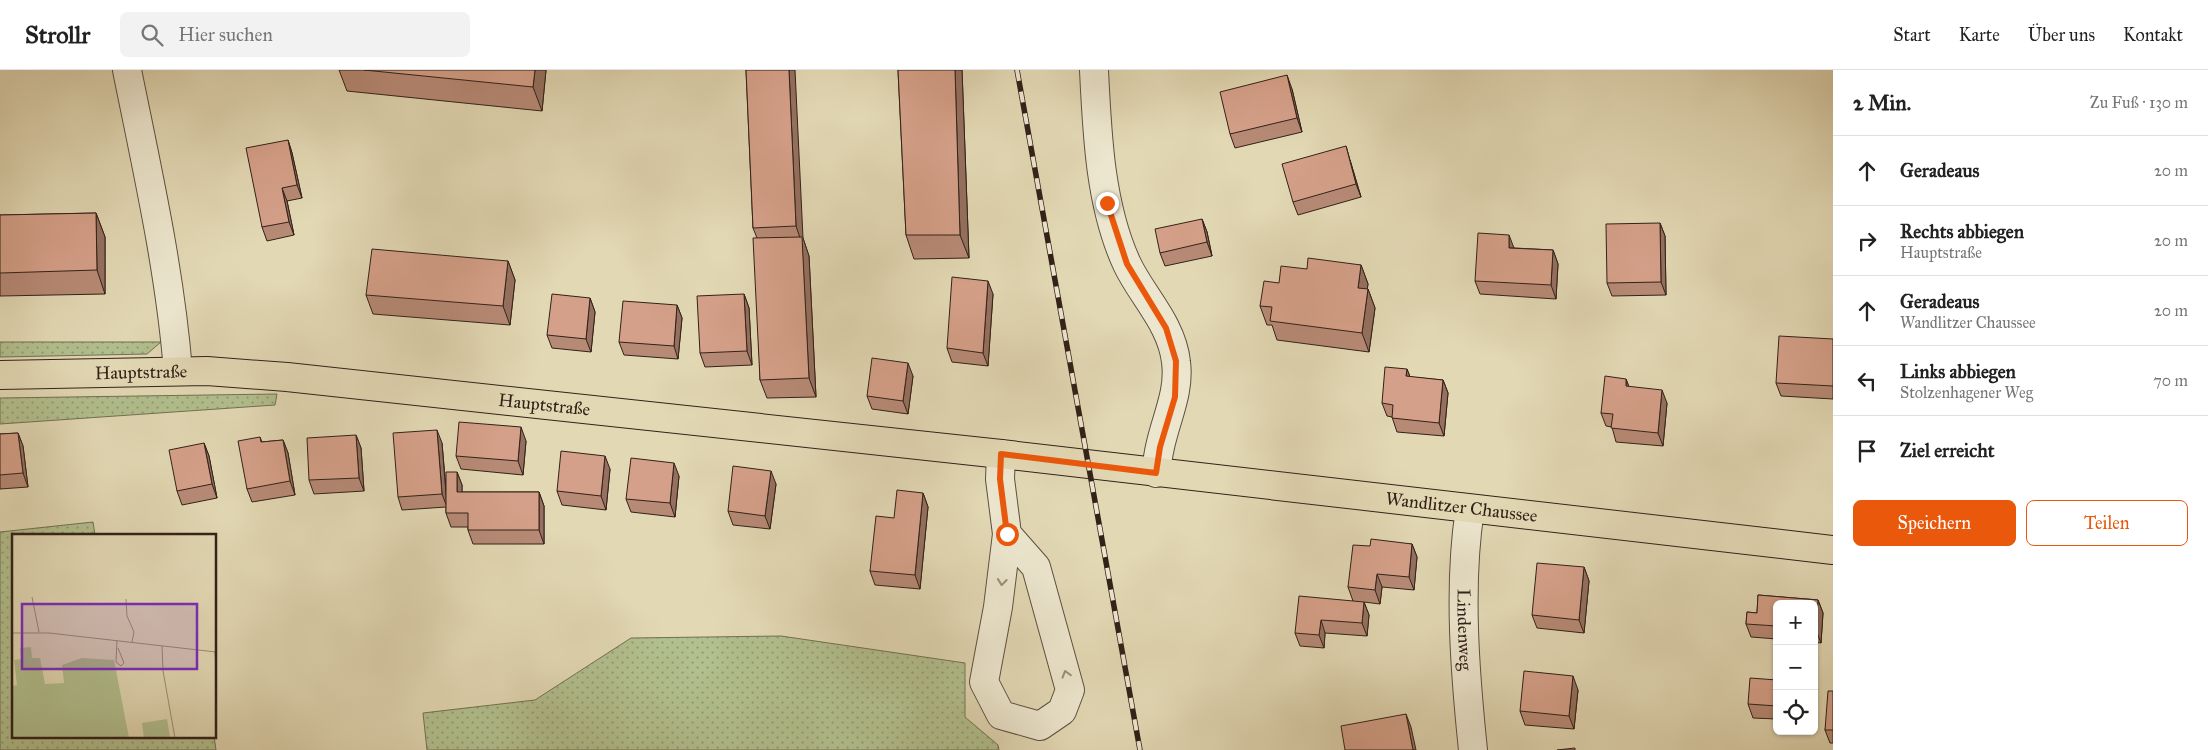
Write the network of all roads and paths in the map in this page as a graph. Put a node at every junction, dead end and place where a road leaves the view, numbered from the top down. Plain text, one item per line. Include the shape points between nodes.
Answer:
1 (127, 70) edge
2 (1094, 70) edge
3 (178, 371) junction
4 (0, 375) edge
5 (1001, 454) junction
6 (1088, 465) joint
7 (1156, 473) junction
8 (1470, 509) junction
9 (1007, 534) junction
10 (1833, 550) edge
11 (1474, 750) edge

1 - 3 street via 151,188
2 - 7 street via 1107,203 1127,264 1166,328 1176,361 1175,397
3 - 4 main road, Hauptstraße
3 - 5 main road, Hauptstraße via 287,377
5 - 6 main road, Hauptstraße
5 - 9 street via 1000,479
6 - 7 main road, Wandlitzer Chaussee
7 - 8 main road, Wandlitzer Chaussee
8 - 10 main road, Wandlitzer Chaussee
8 - 11 street, Lindenweg via 1465,573 1466,678
9 -> 9 street via 984,682 1001,715 1040,726 1062,711 1070,690 1036,566

